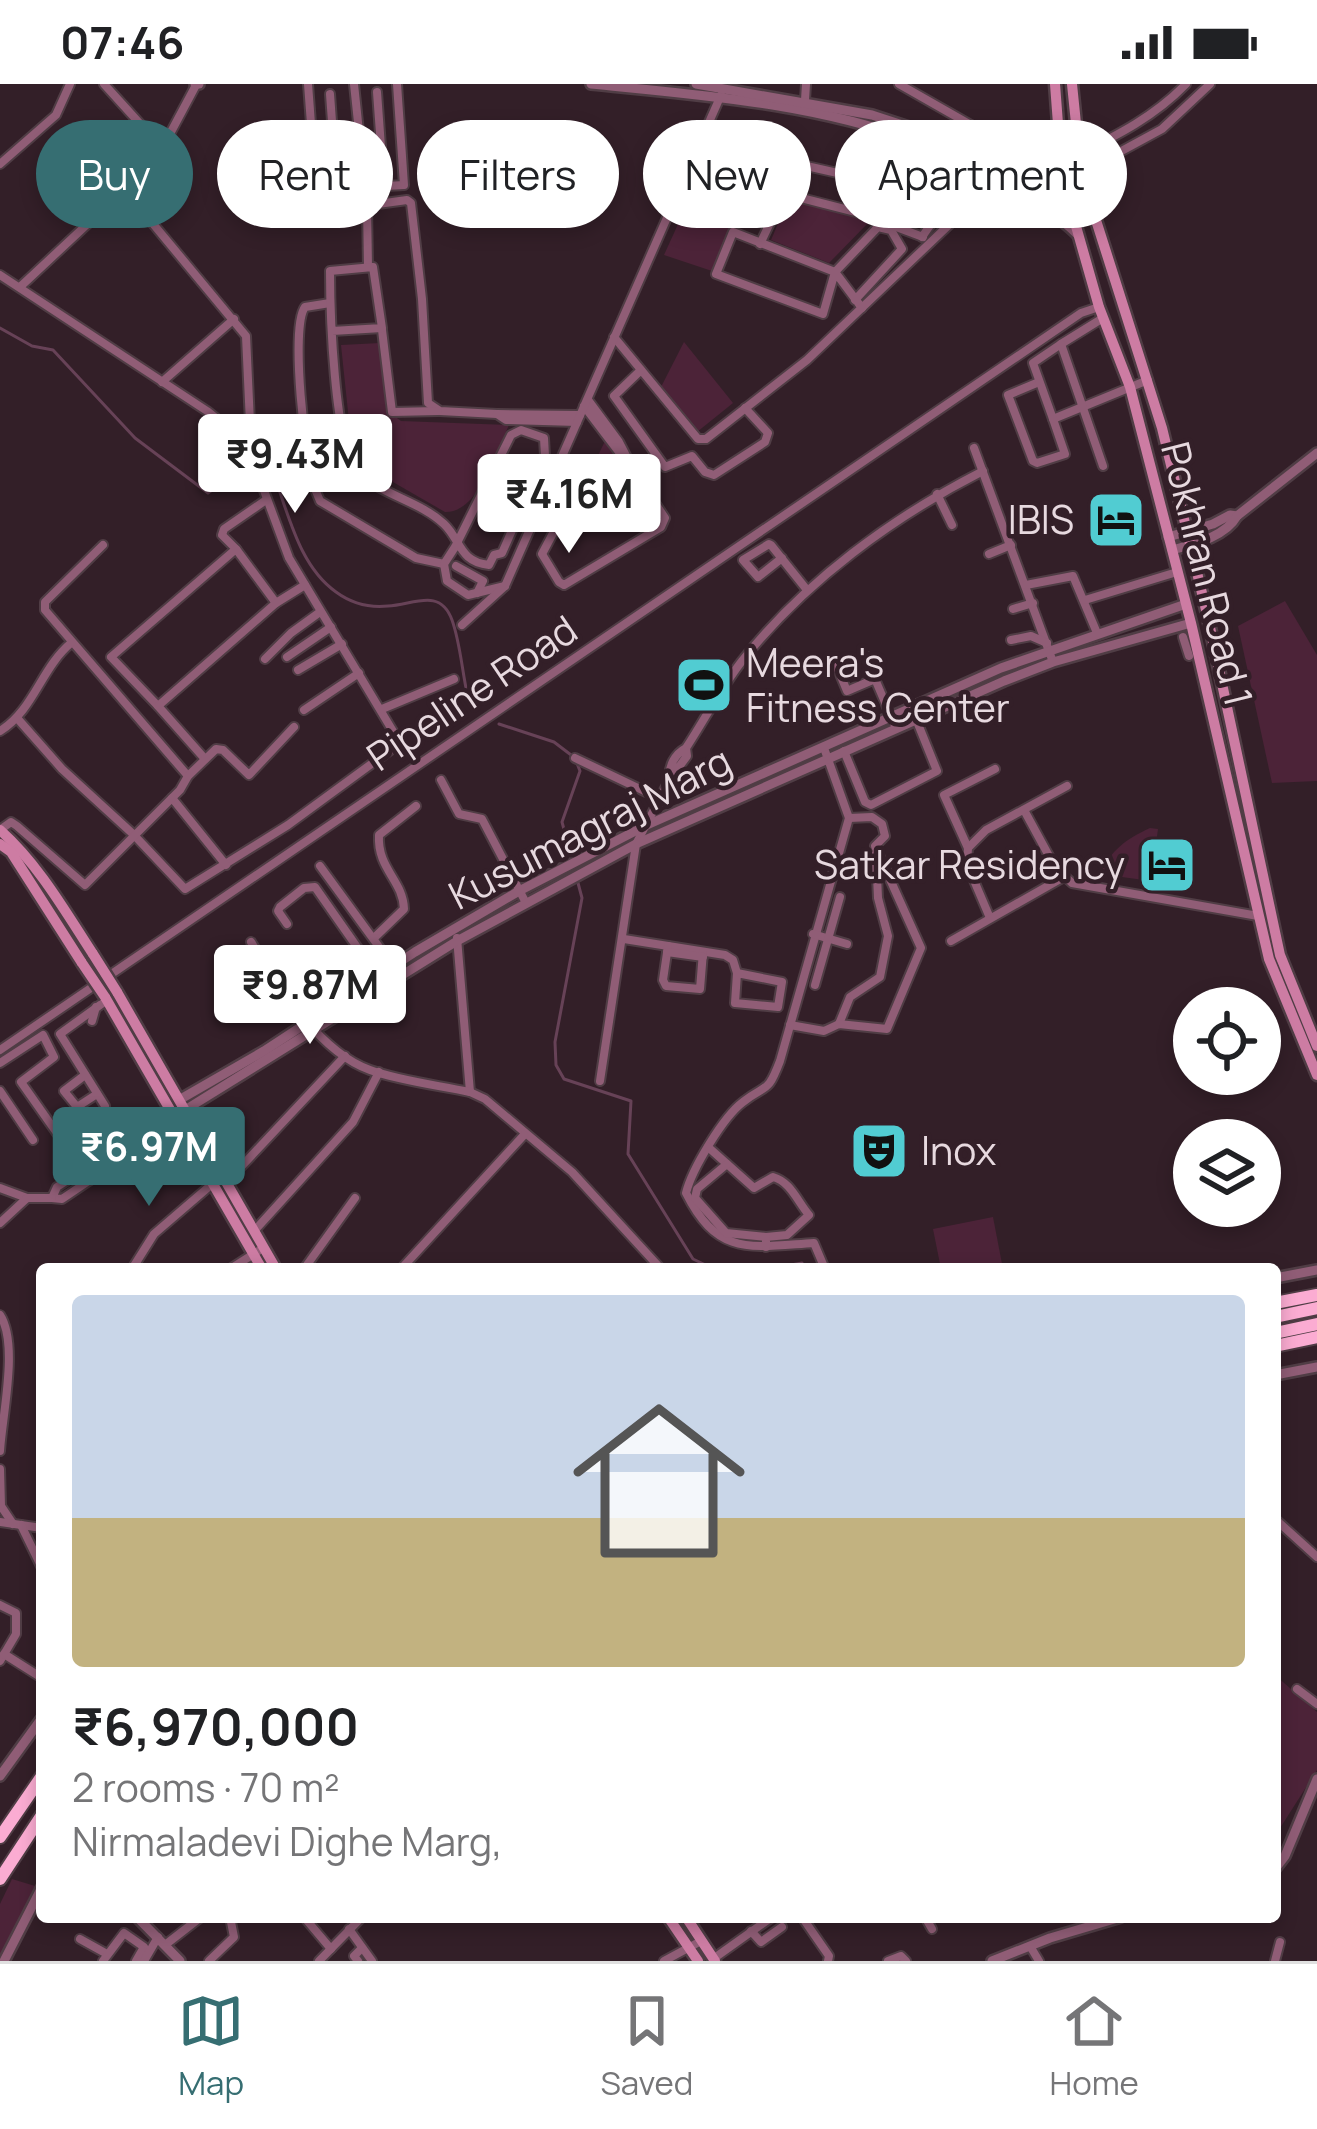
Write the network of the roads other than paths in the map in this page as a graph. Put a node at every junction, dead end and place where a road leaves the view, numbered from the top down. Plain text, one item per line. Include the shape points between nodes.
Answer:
1 (70, 84) edge
2 (104, 84) edge
3 (197, 84) edge
4 (308, 84) edge
5 (354, 84) edge
6 (397, 84) edge
7 (591, 84) edge
8 (696, 84) edge
9 (794, 84) edge
10 (899, 84) edge
11 (1055, 84) edge
12 (1072, 84) edge
13 (1186, 84) edge
14 (1210, 84) edge
15 (806, 85) edge
16 (673, 88) edge
17 (377, 92) dead end
18 (721, 93) junction
19 (329, 94) dead end
20 (805, 100) junction
21 (137, 120) edge
22 (178, 120) edge
23 (310, 120) edge
24 (331, 120) edge
25 (358, 120) edge
26 (379, 120) edge
27 (711, 120) edge
28 (846, 120) edge
29 (887, 120) edge
30 (962, 120) edge
31 (1058, 120) edge
32 (1075, 120) edge
33 (1127, 130) edge
34 (1127, 148) edge
35 (0, 164) edge
36 (811, 167) edge
37 (393, 187) edge
38 (811, 200) edge
39 (393, 202) edge
40 (84, 228) edge
41 (157, 228) edge
42 (367, 228) edge
43 (663, 228) edge
44 (768, 228) edge
45 (940, 228) edge
46 (1071, 228) edge
47 (1075, 228) edge
48 (1098, 228) edge
49 (1077, 234) junction
50 (926, 240) junction
51 (760, 244) junction
52 (368, 267) junction
53 (835, 272) junction
54 (0, 275) edge
55 (20, 287) junction
56 (330, 303) junction
57 (858, 304) junction
58 (1100, 309) junction
59 (234, 319) junction
60 (382, 328) junction
61 (332, 331) junction
62 (614, 337) junction
63 (1061, 344) junction
64 (641, 370) junction
65 (1148, 380) junction
66 (162, 382) junction
67 (1039, 382) junction
68 (1130, 387) junction
69 (1084, 407) junction
70 (746, 408) junction
71 (440, 411) junction
72 (582, 411) junction
73 (1053, 419) junction
74 (239, 437) junction
75 (974, 448) dead end
76 (1317, 453) edge
77 (1103, 466) dead end
78 (982, 471) junction
79 (637, 476) junction
80 (937, 494) junction
81 (266, 500) junction
82 (952, 525) dead end
83 (1188, 539) junction
84 (1170, 544) junction
85 (103, 545) dead end
86 (1011, 545) junction
87 (455, 547) junction
88 (236, 549) junction
89 (989, 554) dead end
90 (782, 558) junction
91 (444, 564) junction
92 (456, 566) dead end
93 (1178, 572) junction
94 (305, 585) junction
95 (1026, 585) junction
96 (505, 586) junction
97 (807, 590) junction
98 (477, 594) junction
99 (1085, 600) junction
100 (276, 603) junction
101 (1033, 603) junction
102 (1186, 604) junction
103 (1013, 609) dead end
104 (320, 612) junction
105 (1191, 623) junction
106 (462, 625) dead end
107 (332, 627) junction
108 (1097, 633) junction
109 (1183, 637) dead end
110 (1011, 640) dead end
111 (71, 643) junction
112 (342, 644) junction
113 (1049, 646) junction
114 (1190, 656) junction
115 (111, 657) junction
116 (866, 657) dead end
117 (287, 658) dead end
118 (265, 659) dead end
119 (835, 662) dead end
120 (1053, 662) junction
121 (96, 669) junction
122 (298, 670) dead end
123 (359, 674) junction
124 (454, 679) dead end
125 (875, 680) junction
126 (940, 703) junction
127 (1227, 704) junction
128 (158, 706) junction
129 (1210, 707) junction
130 (382, 709) junction
131 (304, 710) dead end
132 (17, 718) junction
133 (916, 719) junction
134 (894, 723) junction
135 (294, 727) dead end
136 (0, 731) edge
137 (844, 752) junction
138 (826, 753) junction
139 (575, 758) dead end
140 (205, 759) junction
141 (995, 770) dead end
142 (188, 776) junction
143 (441, 780) dead end
144 (1067, 786) dead end
145 (172, 798) junction
146 (661, 799) junction
147 (416, 806) dead end
148 (1024, 809) junction
149 (849, 818) junction
150 (647, 825) junction
151 (0, 830) edge
152 (133, 834) junction
153 (0, 844) edge
154 (636, 844) junction
155 (875, 846) junction
156 (968, 848) junction
157 (226, 865) junction
158 (320, 866) dead end
159 (1062, 878) junction
160 (519, 891) junction
161 (840, 897) dead end
162 (526, 903) junction
163 (1258, 916) junction
164 (990, 918) junction
165 (63, 920) junction
166 (287, 924) dead end
167 (813, 934) junction
168 (457, 935) junction
169 (374, 938) junction
170 (624, 939) junction
171 (829, 939) junction
172 (950, 941) dead end
173 (251, 942) dead end
174 (847, 944) dead end
175 (667, 949) junction
176 (703, 954) junction
177 (397, 971) junction
178 (737, 973) junction
179 (382, 981) junction
180 (815, 985) dead end
181 (106, 999) junction
182 (126, 1006) junction
183 (114, 1014) junction
184 (92, 1021) dead end
185 (839, 1024) junction
186 (790, 1025) junction
187 (311, 1026) junction
188 (1317, 1046) edge
189 (0, 1051) edge
190 (345, 1056) junction
191 (0, 1064) edge
192 (379, 1072) junction
193 (1316, 1072) edge
194 (85, 1075) junction
195 (599, 1082) dead end
196 (0, 1091) edge
197 (470, 1092) junction
198 (97, 1094) junction
199 (182, 1105) junction
200 (105, 1106) dead end
201 (173, 1117) junction
202 (524, 1135) junction
203 (33, 1141) dead end
204 (708, 1147) junction
205 (135, 1158) dead end
206 (87, 1163) junction
207 (206, 1163) junction
208 (728, 1164) junction
209 (90, 1180) junction
210 (216, 1183) junction
211 (0, 1188) edge
212 (27, 1198) junction
213 (52, 1198) junction
214 (355, 1198) dead end
215 (0, 1223) edge
216 (254, 1232) junction
217 (766, 1242) junction
218 (258, 1251) junction
219 (136, 1263) edge
220 (239, 1263) edge
221 (261, 1263) edge
222 (270, 1263) edge
223 (308, 1263) edge
224 (407, 1263) edge
225 (655, 1263) edge
226 (822, 1263) edge
227 (1317, 1270) edge
228 (1281, 1277) edge
229 (1317, 1294) edge
230 (1281, 1302) edge
231 (1317, 1308) edge
232 (0, 1315) edge
233 (1281, 1316) edge
234 (1317, 1324) edge
235 (1281, 1332) edge
236 (1317, 1337) edge
237 (1281, 1345) edge
238 (1317, 1366) edge
239 (1281, 1374) edge
240 (0, 1451) edge
241 (0, 1469) edge
242 (0, 1522) edge
243 (17, 1524) junction
244 (1281, 1525) edge
245 (36, 1527) edge
246 (36, 1557) edge
247 (1317, 1557) edge
248 (0, 1605) edge
249 (0, 1630) edge
250 (13, 1638) junction
251 (2, 1658) edge
252 (36, 1675) edge
253 (1297, 1689) dead end
254 (1317, 1704) edge
255 (36, 1726) edge
256 (0, 1775) edge
257 (1317, 1779) edge
258 (36, 1785) edge
259 (0, 1837) edge
260 (35, 1838) edge
261 (1281, 1861) edge
262 (0, 1879) edge
263 (36, 1899) edge
264 (143, 1923) edge
265 (191, 1923) edge
266 (231, 1923) edge
267 (309, 1923) edge
268 (356, 1923) edge
269 (672, 1923) edge
270 (690, 1923) edge
271 (763, 1923) edge
272 (773, 1923) edge
273 (806, 1923) edge
274 (928, 1923) edge
275 (1078, 1923) edge
276 (349, 1929) junction
277 (932, 1929) dead end
278 (751, 1931) junction
279 (80, 1939) dead end
280 (162, 1941) junction
281 (701, 1941) junction
282 (1280, 1942) dead end
283 (1030, 1946) junction
284 (331, 1948) junction
285 (362, 1948) junction
286 (688, 1948) junction
287 (353, 1956) edge
288 (105, 1958) edge
289 (714, 1960) edge
290 (4, 1961) edge
291 (140, 1961) edge
292 (180, 1961) edge
293 (209, 1961) edge
294 (319, 1961) edge
295 (372, 1961) edge
296 (664, 1961) edge
297 (698, 1961) edge
298 (828, 1961) edge
299 (888, 1961) edge
300 (906, 1961) edge
301 (992, 1961) edge
302 (1039, 1961) edge
303 (1275, 1961) edge

1 - 35 street via 56,115
2 - 21 street
3 - 22 street
4 - 23 street
5 - 25 street
6 - 37 street via 404,185
7 - 16 street
8 - 18 street
9 - 15 street
10 - 30 street
11 - 31 main road, Pokhran Road 1
12 - 32 main road, Pokhran Road 1
13 - 33 street
14 - 34 street via 1162,129
15 - 20 street
16 - 18 street
17 - 26 street
18 - 20 street
18 - 27 street
18 - 28 street
19 - 24 street
20 - 29 street
36 - 50 street via 940,211
38 - 50 street
39 - 71 street via 412,207 428,403
40 - 55 street
41 - 59 street
42 - 52 street
43 - 62 street
44 - 51 street
45 - 50 street
46 - 49 street
47 - 49 main road, Pokhran Road 1
48 - 65 main road, Pokhran Road 1
49 - 58 main road, Pokhran Road 1
50 - 57 street
51 - 53 street
51 - 53 street via 733,232 716,274 823,314
52 - 56 street via 331,271
52 - 60 street via 376,269
53 - 57 street
53 - 57 street via 878,227 897,237 902,249
54 - 55 street
55 - 66 street
56 - 61 street
56 - 91 street via 305,308 298,319 320,501 416,558
57 - 70 street via 808,360
58 - 63 street
58 - 68 main road, Pokhran Road 1
58 - 189 street, Pipeline Road via 1081,313
59 - 66 street
59 - 74 street via 247,350 250,423
60 - 61 street
60 - 71 street via 392,412
61 - 87 street via 350,462 443,523
62 - 64 street
62 - 72 street
63 - 67 street via 1034,362
63 - 69 street
64 - 70 street via 698,439
64 - 70 street via 614,396 665,467 692,456 713,475 765,442 768,434
65 - 68 street
65 - 83 main road, Pokhran Road 1
66 - 74 street
67 - 73 street
67 - 73 street via 1008,395 1035,463 1065,454
68 - 69 street
68 - 84 main road, Pokhran Road 1
69 - 73 street
69 - 77 street
71 - 72 street via 506,420
72 - 79 street via 597,418
72 - 96 street
74 - 81 street
75 - 78 street
76 - 83 street via 1237,516
78 - 80 street
78 - 86 street
79 - 79 street via 665,518 661,527 564,585 542,554 560,522
80 - 82 street
80 - 97 street
81 - 88 street via 224,529
81 - 94 street
83 - 84 street
83 - 127 main road, Pokhran Road 1
84 - 93 main road, Pokhran Road 1
85 - 111 street via 45,602
86 - 89 street
86 - 95 street
87 - 87 street via 511,434 542,436 545,456 502,553 485,566
87 - 91 street
88 - 100 street
88 - 115 street
90 - 90 street via 758,577 743,560 766,543
90 - 97 street
91 - 98 street via 447,580
92 - 98 street via 483,581
93 - 99 street
93 - 102 main road, Pokhran Road 1
94 - 100 street
94 - 104 street
95 - 99 street via 1070,574
95 - 101 street
96 - 98 street
96 - 106 street
97 - 146 street via 742,662
99 - 108 street
100 - 128 street
101 - 103 street
101 - 113 street
102 - 105 main road, Pokhran Road 1
102 - 108 street, Kusumagraj Marg
104 - 107 street
104 - 118 street
105 - 114 main road, Pokhran Road 1
105 - 120 street
107 - 112 street
107 - 117 street
108 - 113 street, Kusumagraj Marg
109 - 114 street
110 - 113 street via 1030,636
111 - 121 street
111 - 132 street
112 - 122 street
112 - 123 street
113 - 120 street
113 - 126 street, Kusumagraj Marg
114 - 129 main road, Pokhran Road 1
115 - 121 street
115 - 128 street
116 - 125 street
119 - 125 street via 849,696
120 - 126 street
121 - 142 street
123 - 130 street
123 - 131 street
124 - 130 street
125 - 134 street
126 - 133 street
126 - 134 street, Kusumagraj Marg
127 - 129 main road
127 - 188 main road, Pokhran Road 1 via 1280,956
128 - 140 street
129 - 163 main road, Pokhran Road 1
130 - 157 street via 400,739 395,749
132 - 136 street
132 - 152 street
133 - 134 street
133 - 137 street via 937,771 871,805
134 - 137 street
134 - 138 street, Kusumagraj Marg
135 - 140 street via 248,775 223,750
137 - 138 street
138 - 149 street
138 - 150 street, Kusumagraj Marg
138 - 154 street, Kusumagraj Marg
139 - 146 street
140 - 142 street
141 - 156 street via 944,796
142 - 145 street
143 - 160 street via 459,814 482,819
144 - 148 street
145 - 152 street
145 - 157 street
146 - 150 street
147 - 169 street via 379,835 379,859 404,909
148 - 156 street
148 - 159 street
149 - 155 street via 882,824 885,836
149 - 167 street
150 - 154 street
150 - 160 street, Kusumagraj Marg
151 - 152 street via 17,826 85,885
151 - 165 main road via 20,848
152 - 157 street via 182,889
153 - 165 main road
154 - 162 street, Kusumagraj Marg
154 - 170 street
155 - 185 street via 887,939 879,980 850,997
155 - 185 street via 922,946 888,1028
156 - 164 street
158 - 169 street
159 - 163 street
159 - 164 street
160 - 162 street
160 - 168 street, Kusumagraj Marg
161 - 171 street
162 - 168 street, Kusumagraj Marg
163 - 193 main road, Pokhran Road 1
164 - 172 street
165 - 181 main road, bridge
166 - 179 street via 280,907 315,887
167 - 171 street
167 - 186 street
168 - 177 street, Kusumagraj Marg
168 - 197 street
169 - 177 street
170 - 175 street
170 - 195 street
171 - 174 street
171 - 180 street
173 - 187 street
175 - 176 street
175 - 176 street via 664,983 695,990
176 - 178 street via 730,957
177 - 179 street, Kusumagraj Marg
178 - 178 street via 779,980 778,1007 735,1003
179 - 187 street, Kusumagraj Marg
181 - 182 main road
181 - 183 main road
181 - 184 street
181 - 194 street via 60,1034
182 - 183 main road
182 - 199 main road
183 - 201 main road
185 - 186 street via 824,1031
186 - 204 street via 770,1087 741,1103
187 - 190 street
187 - 199 street, Kusumagraj Marg
190 - 192 street
190 - 210 street via 239,1169
191 - 206 street via 44,1035 54,1057 21,1082
192 - 197 street
192 - 216 street via 353,1122
194 - 198 street
194 - 198 street via 64,1091 77,1107
196 - 203 street
197 - 202 street
198 - 200 street
199 - 207 main road
201 - 206 street
201 - 207 main road
201 - 209 street
202 - 224 street
202 - 225 street via 572,1172
204 - 208 street
204 - 217 street via 688,1198 724,1241
205 - 207 street via 166,1177
206 - 209 street
206 - 213 street
207 - 210 main road
208 - 217 street via 695,1198 726,1233
208 - 217 street via 754,1188 779,1178 809,1215
209 - 213 street
210 - 216 main road
210 - 218 main road
210 - 219 street via 154,1234
211 - 212 street
212 - 213 street
212 - 215 street
214 - 223 street
216 - 218 main road
217 - 226 street via 814,1243
218 - 220 street
218 - 221 main road
218 - 222 main road
227 - 228 street
229 - 230 highway
231 - 233 highway
232 - 240 street via 8,1360
234 - 235 highway
236 - 237 highway
238 - 239 street
241 - 243 street via 1,1505
242 - 243 street
243 - 245 street
243 - 246 street
244 - 247 street
248 - 250 street via 16,1613
249 - 250 street
250 - 251 street
251 - 252 street
253 - 254 street
255 - 256 street
257 - 261 street
258 - 259 highway
260 - 262 highway
263 - 290 street
264 - 280 street
265 - 280 street
266 - 293 street via 234,1937
267 - 284 street
268 - 276 street
269 - 286 main road
270 - 281 main road
271 - 278 street
272 - 278 street via 779,1929 761,1942
273 - 298 street
274 - 277 street
275 - 283 street
276 - 284 street
276 - 285 street
278 - 289 street
279 - 288 street
280 - 291 street
280 - 292 street
281 - 286 street
281 - 289 main road
282 - 303 street
283 - 301 street
283 - 302 street
284 - 294 street
285 - 287 street
285 - 295 street
286 - 296 street
286 - 297 main road
288 - 291 street via 124,1933 144,1947
299 - 300 street

